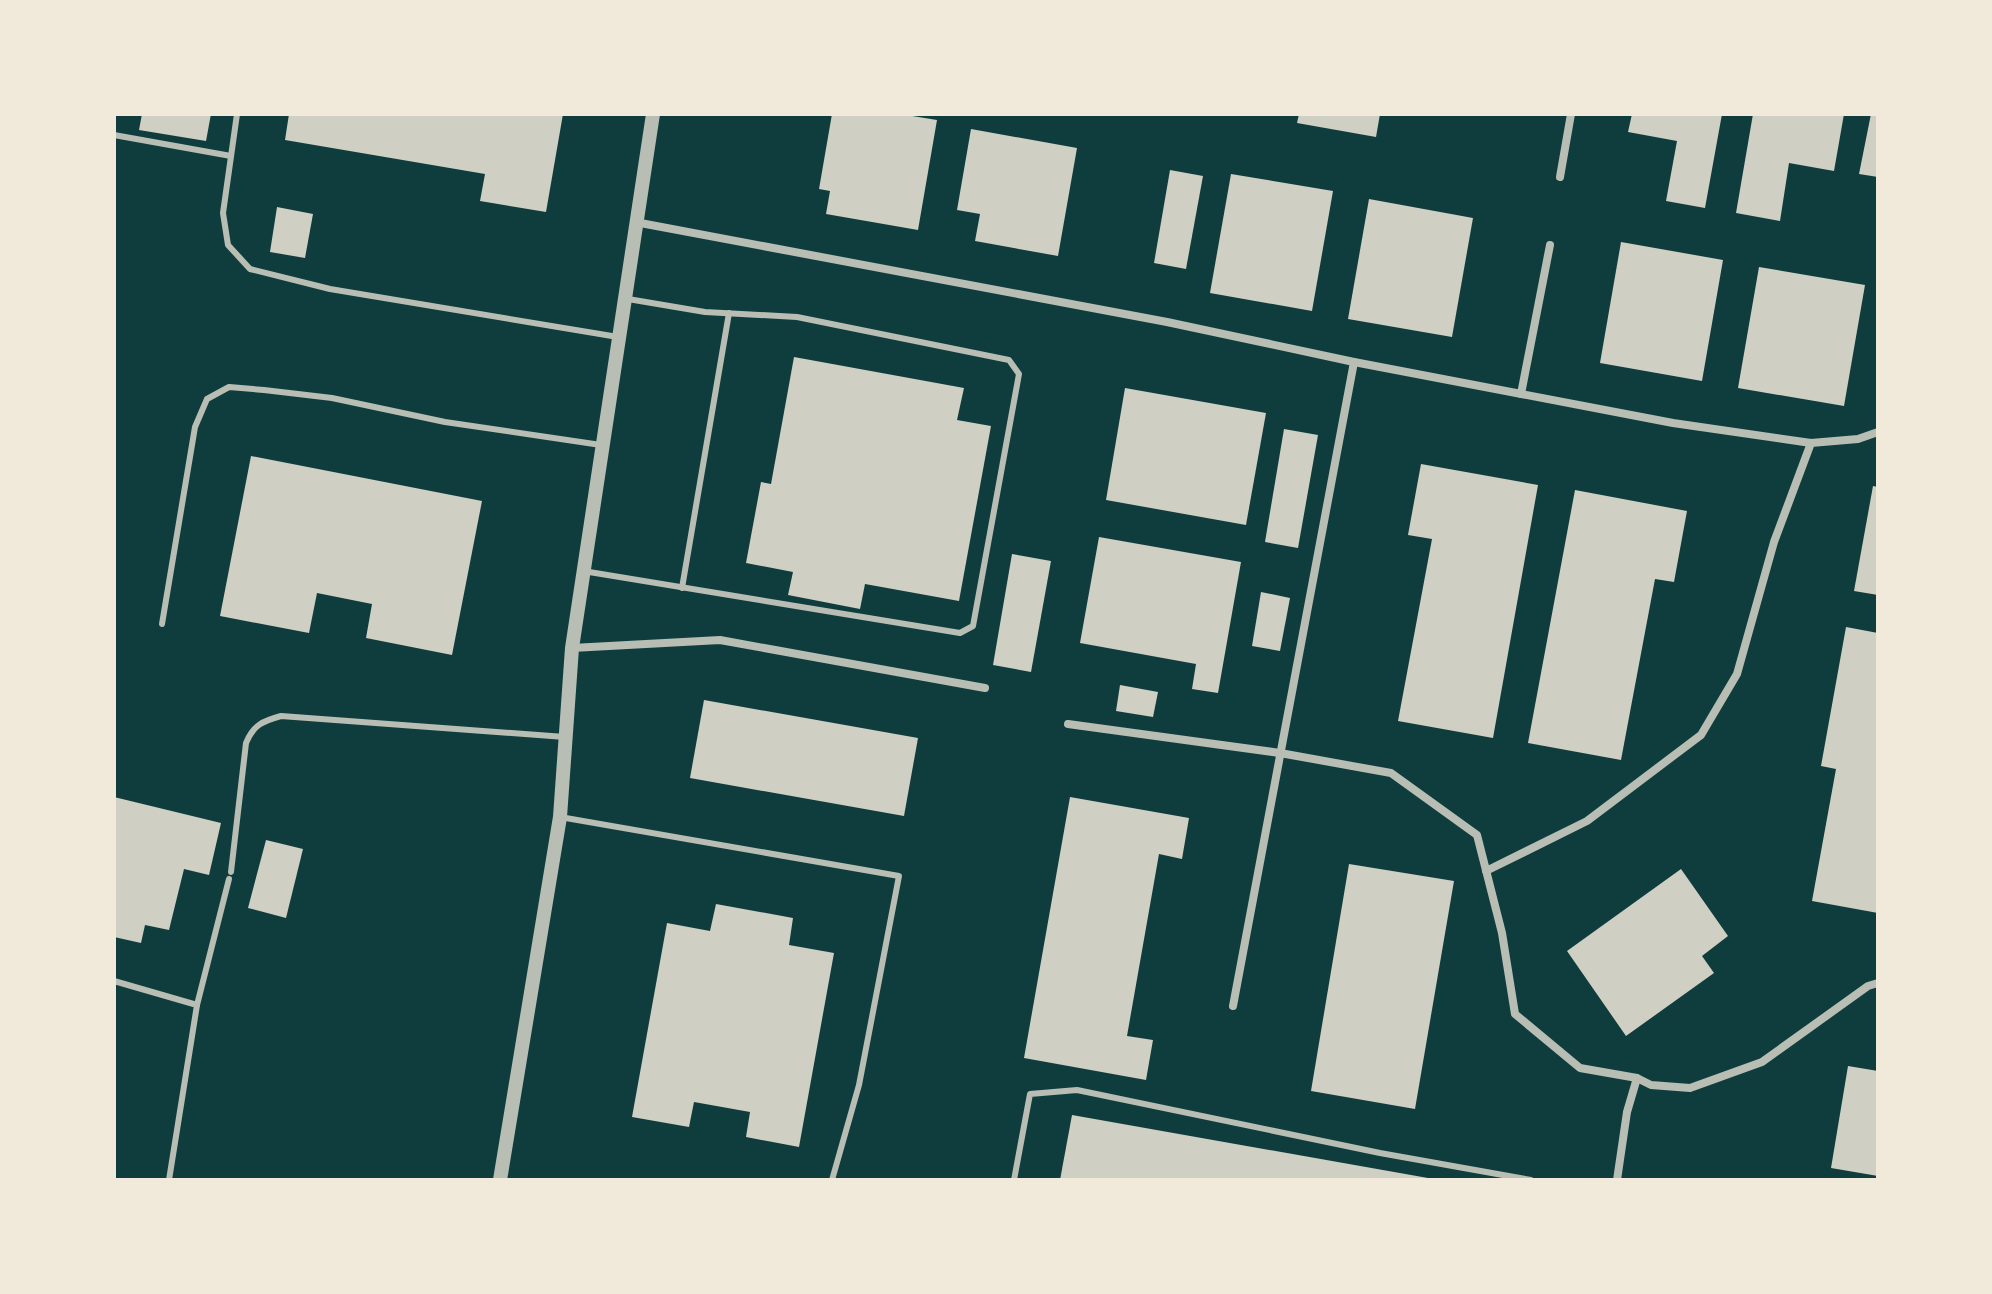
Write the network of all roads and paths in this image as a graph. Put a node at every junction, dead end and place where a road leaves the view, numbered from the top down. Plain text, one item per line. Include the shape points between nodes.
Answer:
1 (237, 114) edge
2 (653, 114) edge
3 (1571, 114) edge
4 (114, 135) edge
5 (231, 156) junction
6 (1560, 177) dead end
7 (635, 222) junction
8 (1550, 245) dead end
9 (624, 298) junction
10 (729, 313) junction
11 (618, 337) junction
12 (1354, 362) junction
13 (1521, 394) junction
14 (1878, 432) edge
15 (1811, 443) junction
16 (601, 445) junction
17 (583, 571) junction
18 (682, 588) junction
19 (162, 624) dead end
20 (572, 648) junction
21 (985, 688) dead end
22 (1068, 724) dead end
23 (565, 737) junction
24 (1280, 753) junction
25 (560, 817) junction
26 (1486, 871) junction
27 (114, 981) edge
28 (1878, 983) edge
29 (197, 1005) junction
30 (1233, 1006) dead end
31 (1637, 1078) junction
32 (169, 1180) edge
33 (500, 1180) edge
34 (832, 1180) edge
35 (1014, 1180) edge
36 (1531, 1180) edge
37 (1617, 1180) edge

1 - 5 lane
2 - 7 street
3 - 6 street
4 - 5 lane
5 - 11 lane via 223,213 228,245 250,269 330,289
7 - 9 street
7 - 12 street
8 - 13 street
9 - 10 lane
9 - 11 street
10 - 18 lane
10 - 18 lane via 797,317 1009,360 1019,374 973,626 960,633
11 - 16 street
12 - 13 street
12 - 24 street
13 - 15 street
14 - 15 street
15 - 26 street via 1774,542 1737,674 1701,735 1587,821
16 - 17 street
16 - 19 lane via 445,422 332,398 229,387 207,399 195,427
17 - 18 lane
17 - 20 street
20 - 21 street via 720,640
20 - 23 street
22 - 24 street
23 - 25 street
23 - 29 lane via 281,716 262,721 246,743 230,876
24 - 26 street via 1391,773 1477,835
24 - 30 street
25 - 33 street
25 - 34 lane via 899,876 859,1085
26 - 31 street via 1515,1014 1580,1068
27 - 29 lane
28 - 31 street via 1762,1062 1690,1088 1651,1085
29 - 32 lane
31 - 37 street
35 - 36 lane via 1030,1094 1077,1090

